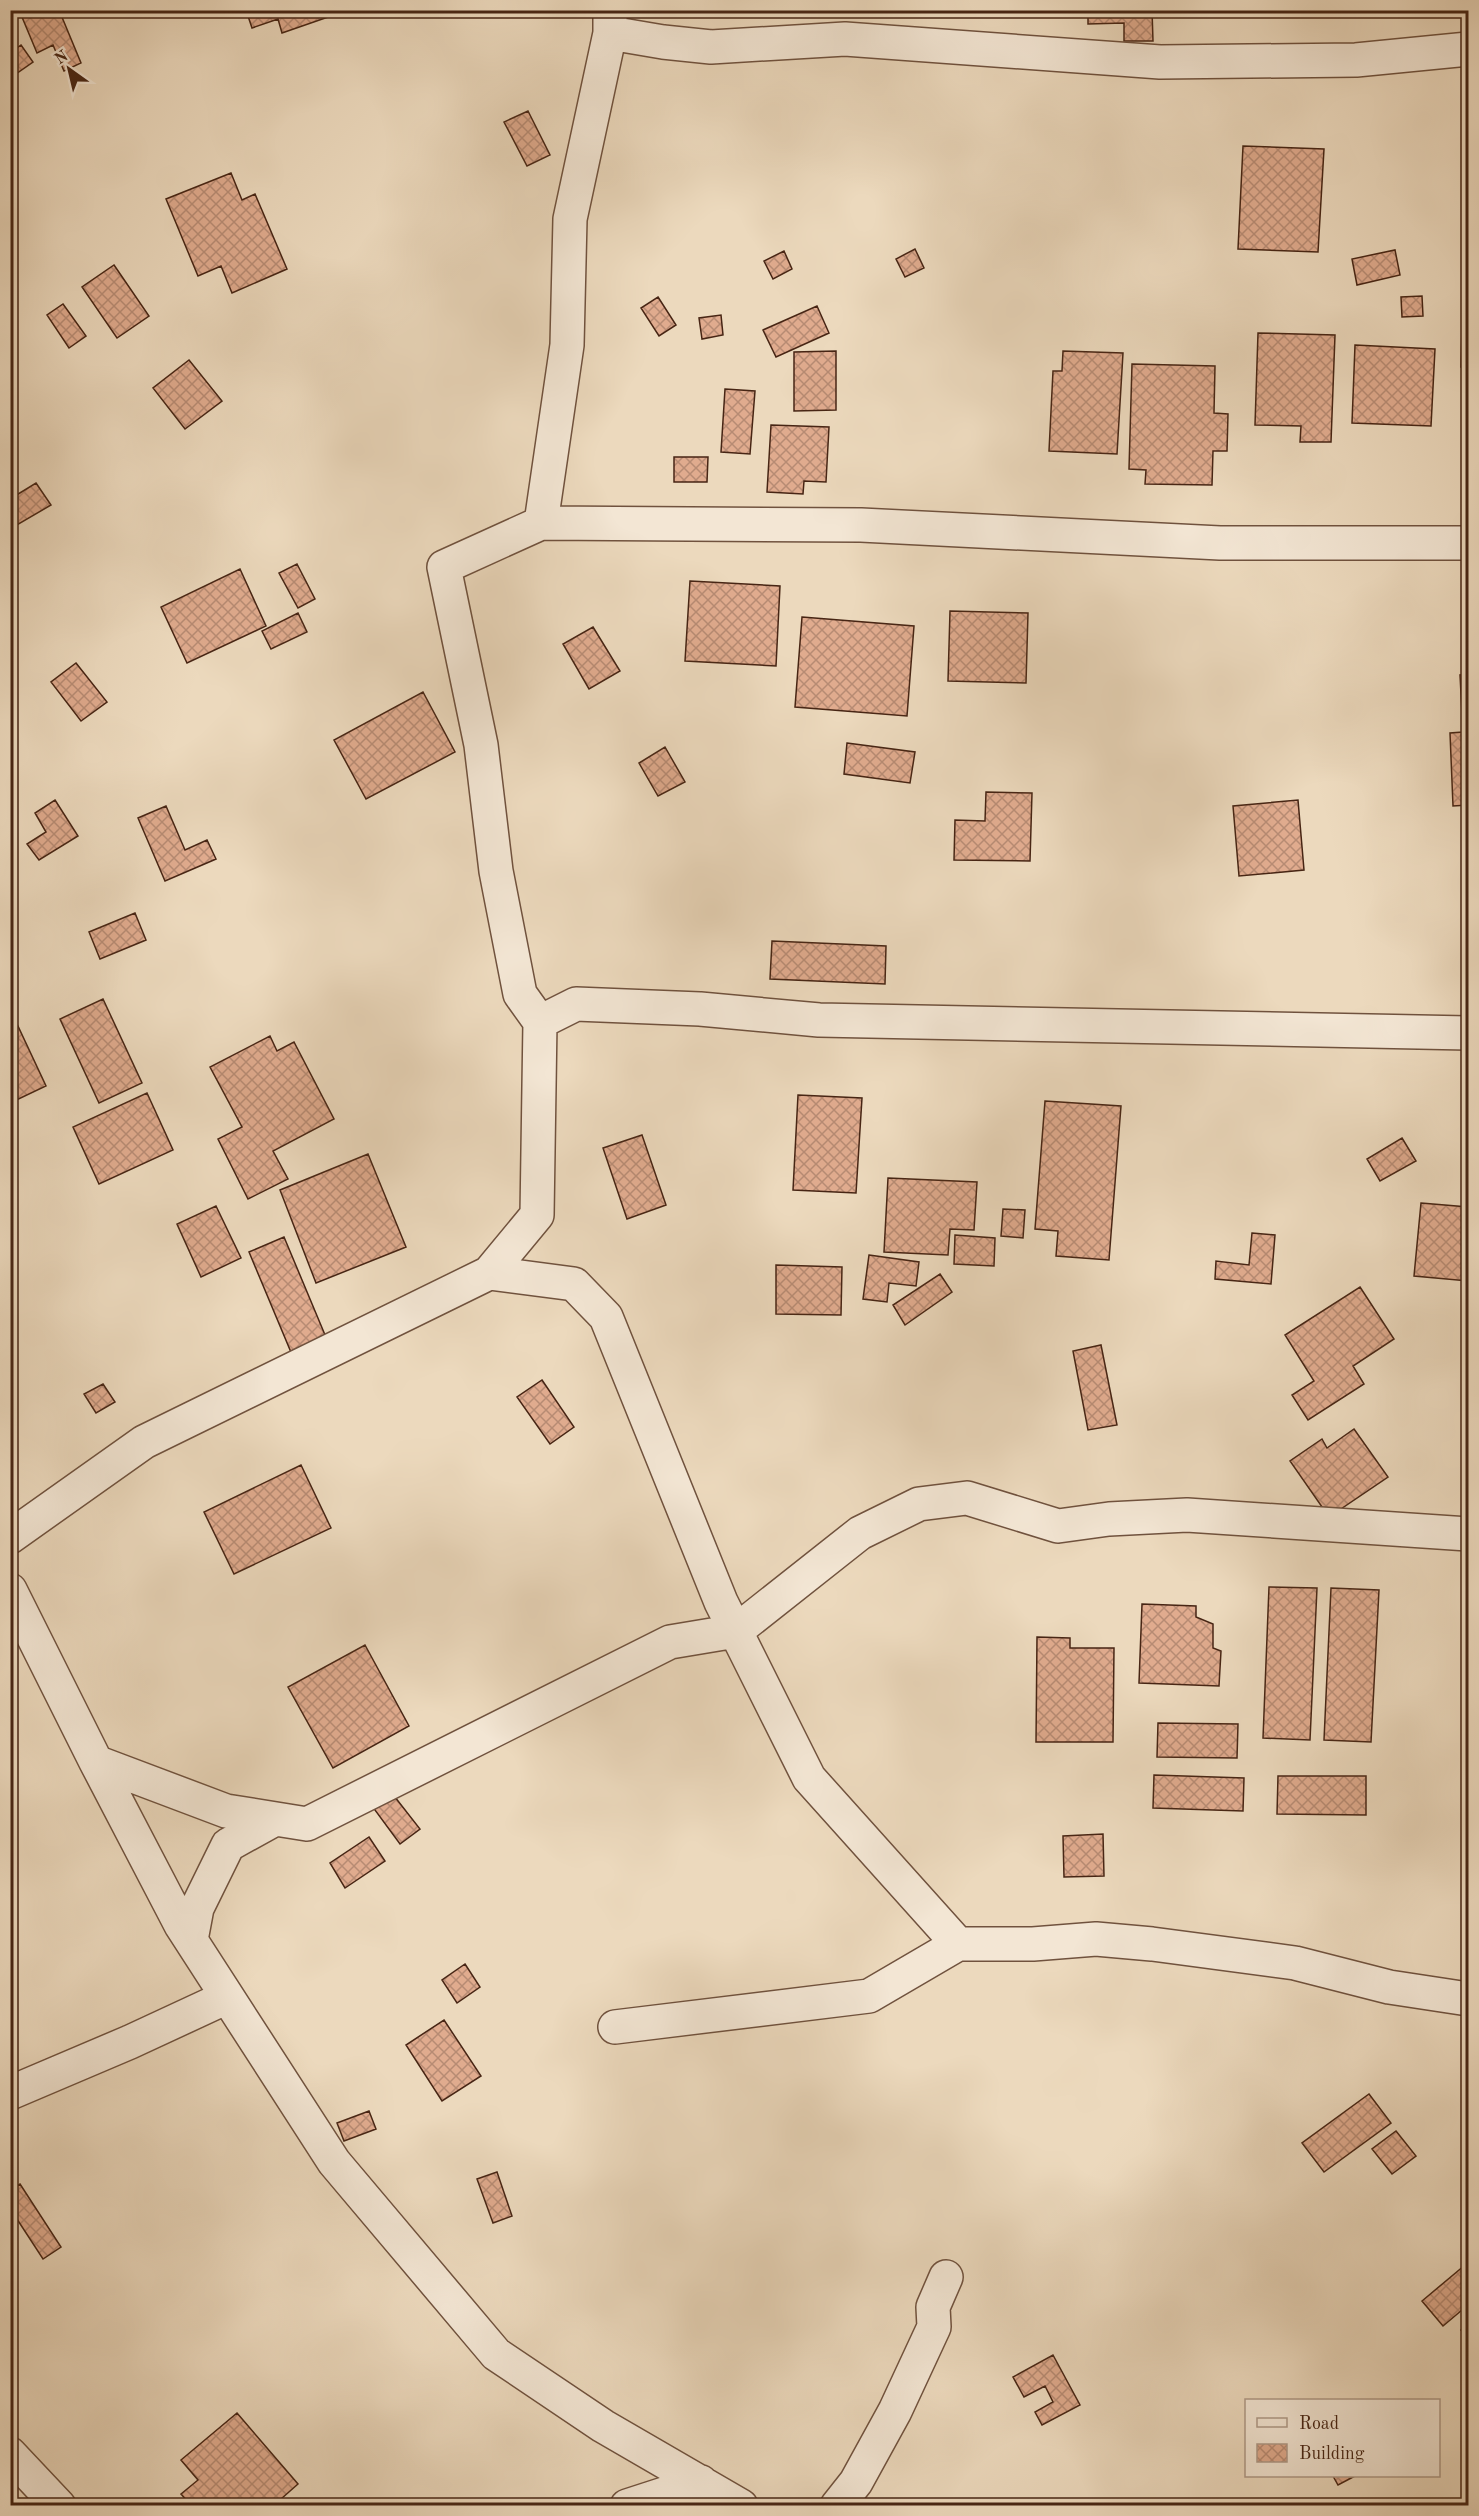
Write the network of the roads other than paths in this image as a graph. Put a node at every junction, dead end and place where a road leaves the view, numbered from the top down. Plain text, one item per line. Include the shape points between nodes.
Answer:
1 (610, 22) edge
2 (1468, 49) edge
3 (541, 523) junction
4 (1468, 543) edge
5 (540, 1022) junction
6 (1468, 1033) edge
7 (489, 1273) junction
8 (1468, 1534) edge
9 (10, 1537) edge
10 (10, 1590) edge
11 (736, 1631) junction
12 (96, 1762) junction
13 (275, 1819) junction
14 (191, 1940) junction
15 (958, 1944) junction
16 (227, 1997) junction
17 (1468, 1999) edge
18 (615, 2027) dead end
19 (10, 2093) edge
20 (946, 2277) dead end
21 (10, 2454) edge
22 (701, 2482) junction
23 (59, 2505) edge
24 (627, 2505) edge
25 (741, 2505) edge
26 (837, 2505) edge

1 - 2 street via 663,42 711,47 845,39 1161,62 1356,60
1 - 3 street via 570,219 567,345
3 - 4 street via 861,525 1220,543
3 - 5 street via 444,567 481,745 496,871 520,994
5 - 6 street via 576,1004 700,1008 819,1020
5 - 7 street via 537,1215
7 - 9 street via 144,1442
7 - 11 street via 574,1284 606,1317
8 - 11 street via 1187,1515 1058,1526 967,1498 919,1504 860,1533
10 - 12 street
11 - 13 street via 670,1641 307,1824
11 - 15 street via 809,1778
12 - 13 street via 226,1811
12 - 14 street
13 - 14 street via 228,1845 197,1908
14 - 16 street
15 - 17 street via 1096,1939 1152,1944 1295,1963 1389,1988
15 - 18 street via 869,1996
16 - 19 street
16 - 22 street via 334,2162 496,2354 603,2426
20 - 26 street via 933,2307 934,2327 895,2411 856,2482
21 - 23 street
22 - 24 street
22 - 25 street

